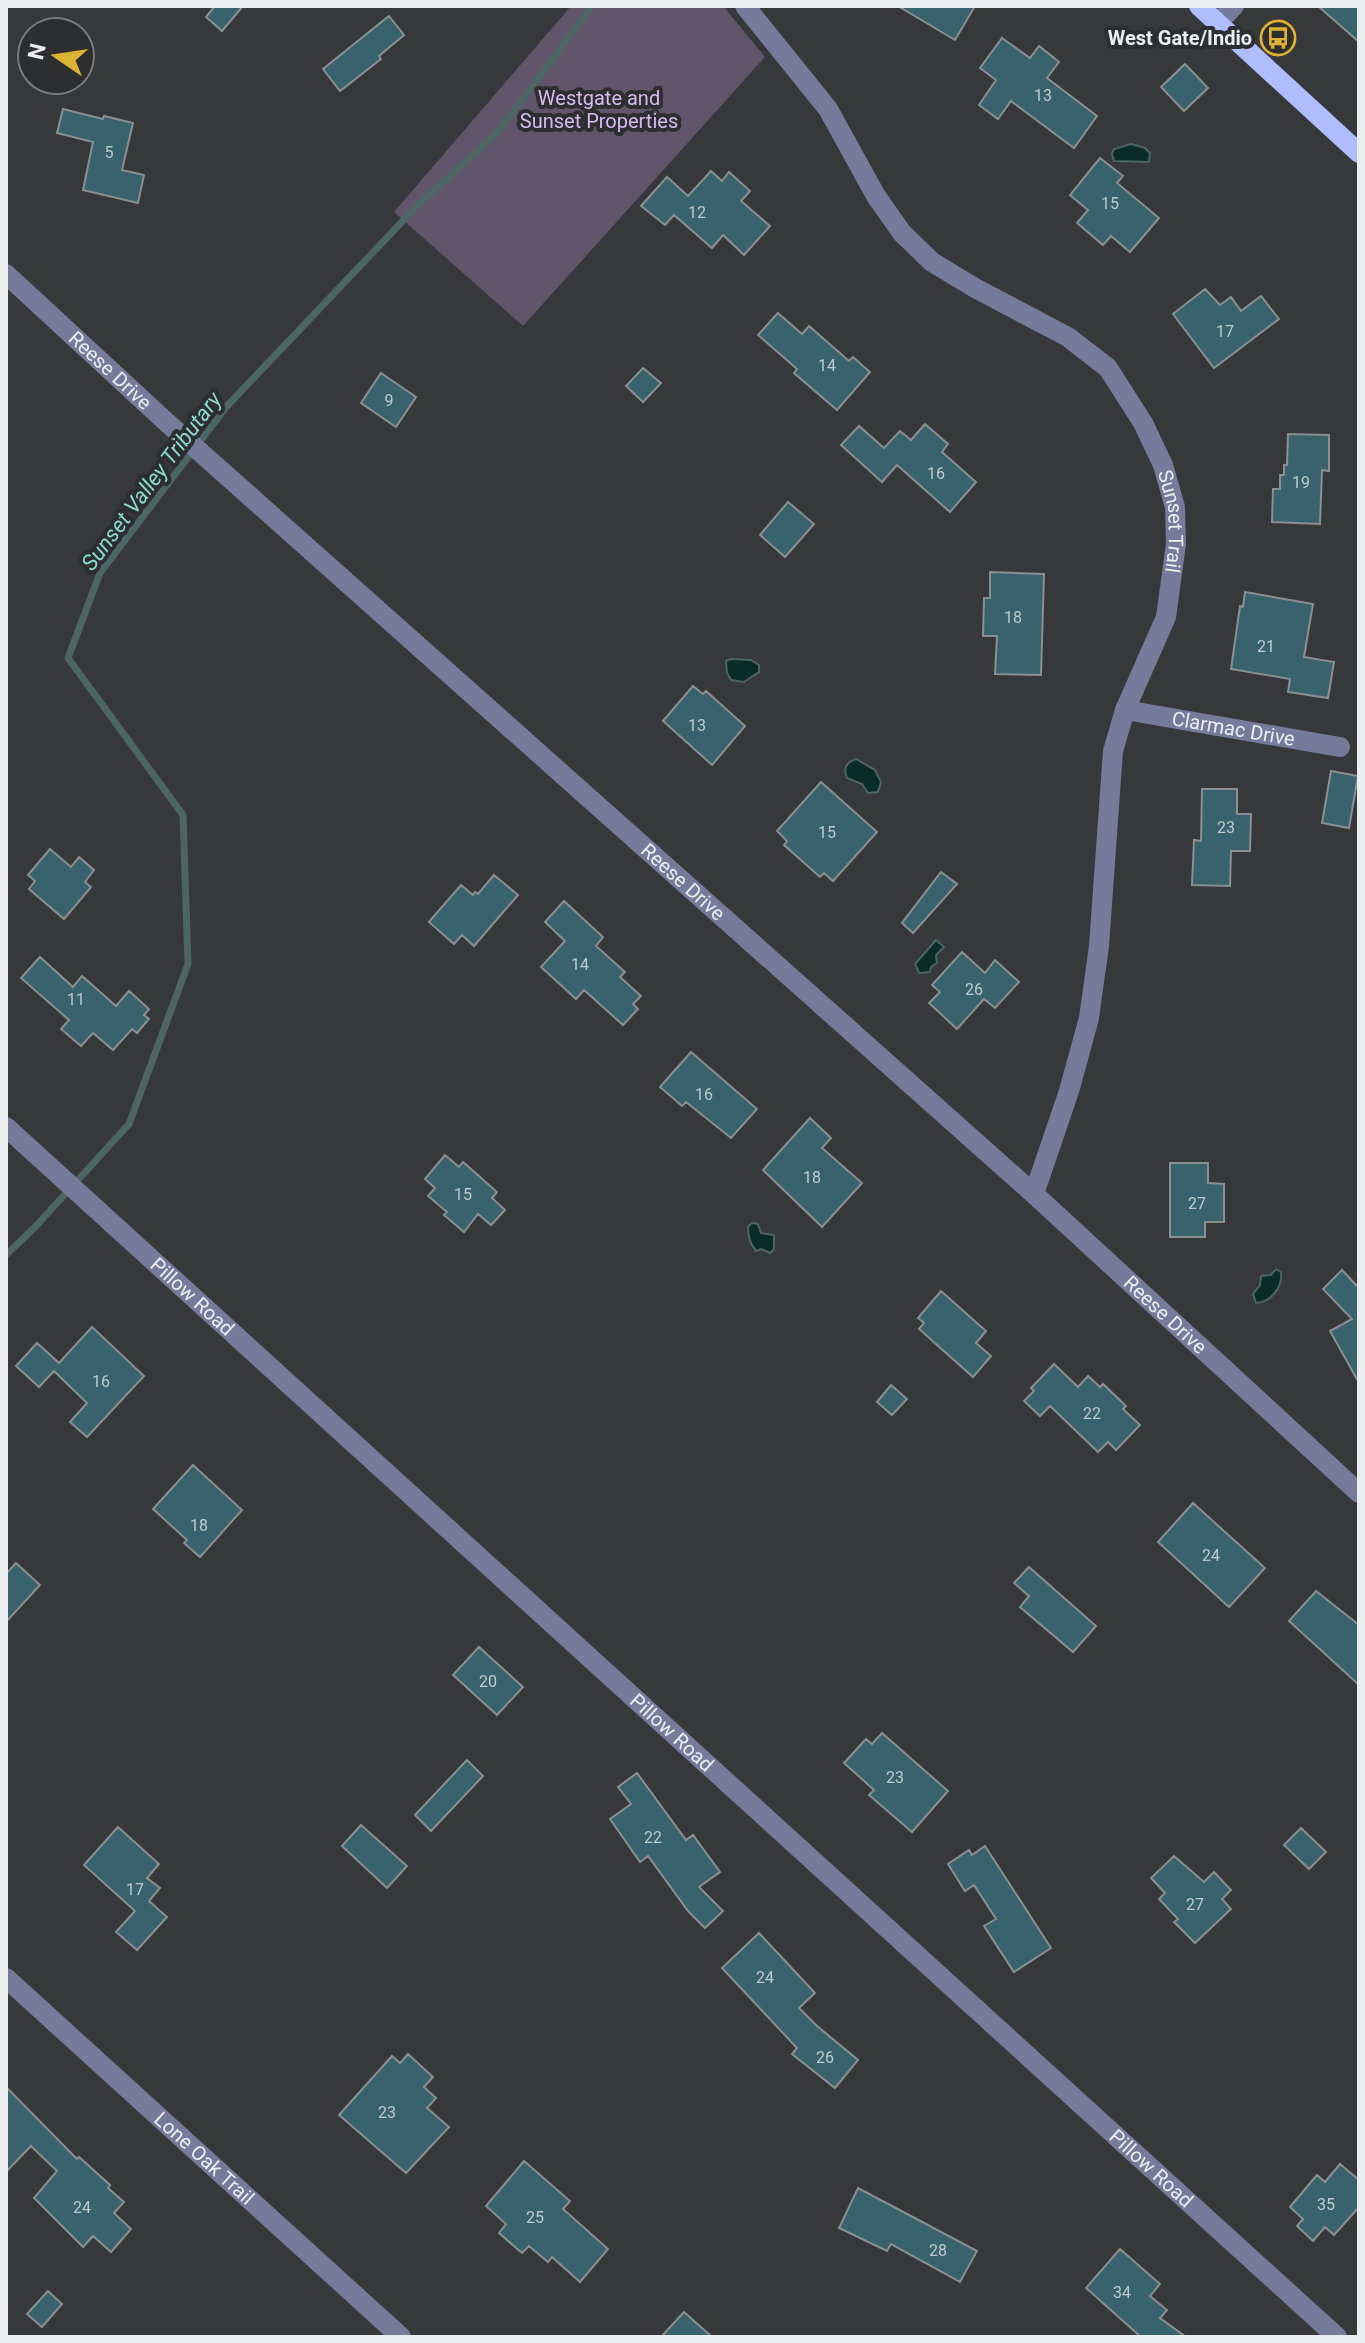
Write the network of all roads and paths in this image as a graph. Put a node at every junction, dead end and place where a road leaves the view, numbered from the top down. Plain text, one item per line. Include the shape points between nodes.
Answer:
1 (745, 6) edge
2 (1199, 6) edge
3 (1234, 6) edge
4 (1218, 23) junction
5 (1359, 153) edge
6 (6, 274) edge
7 (1125, 710) junction
8 (1340, 747) dead end
9 (6, 1127) edge
10 (1034, 1194) junction
11 (1359, 1493) edge
12 (6, 1978) edge
13 (401, 2337) edge
14 (1337, 2337) edge

1 - 7 street, Sunset Trail via 828,109 902,233 932,262 1068,337 1098,360 1143,423 1175,507 1176,544 1166,617
2 - 4 main road
3 - 4 street
4 - 5 main road
6 - 10 street, Reese Drive
7 - 8 street, Clarmac Drive
7 - 10 street, Sunset Trail via 1113,751 1089,1018
9 - 14 street, Pillow Road
10 - 11 street, Reese Drive
12 - 13 street, Lone Oak Trail

